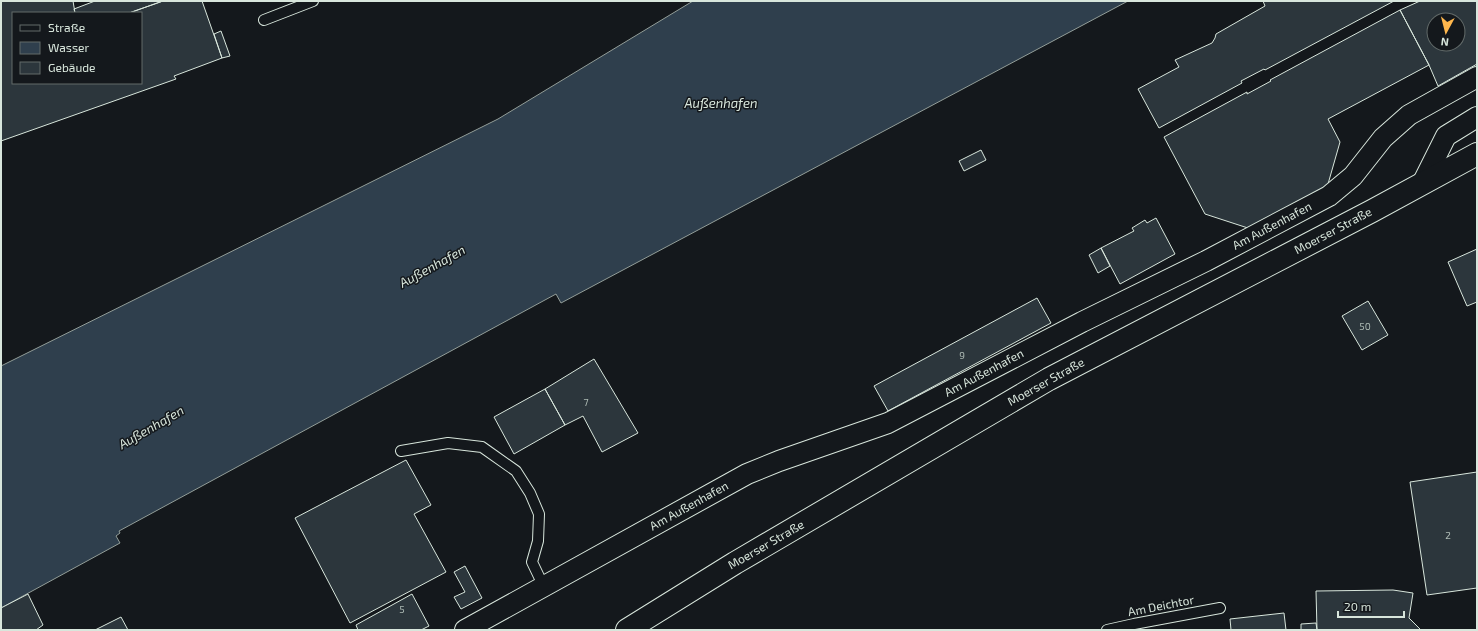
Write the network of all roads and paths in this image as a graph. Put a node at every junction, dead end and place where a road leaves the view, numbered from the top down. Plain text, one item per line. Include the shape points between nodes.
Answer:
1 (313, 1) edge
2 (264, 20) dead end
3 (1477, 77) edge
4 (1477, 117) edge
5 (1477, 154) edge
6 (1422, 184) junction
7 (401, 451) dead end
8 (544, 587) junction
9 (1220, 608) dead end
10 (465, 630) edge
11 (627, 630) edge
12 (1107, 630) edge

1 - 2 lane
3 - 8 street, Am Außenhafen via 1409,115 1383,138 1353,176 1329,196 888,423 747,474
4 - 6 street via 1446,136
5 - 6 street, Moerser Straße
6 - 11 street, Moerser Straße via 1050,379 735,563
7 - 8 lane via 448,443 482,447 516,471 539,514 538,541 532,562
8 - 10 street, Am Außenhafen
9 - 12 lane, Am Deichtor

